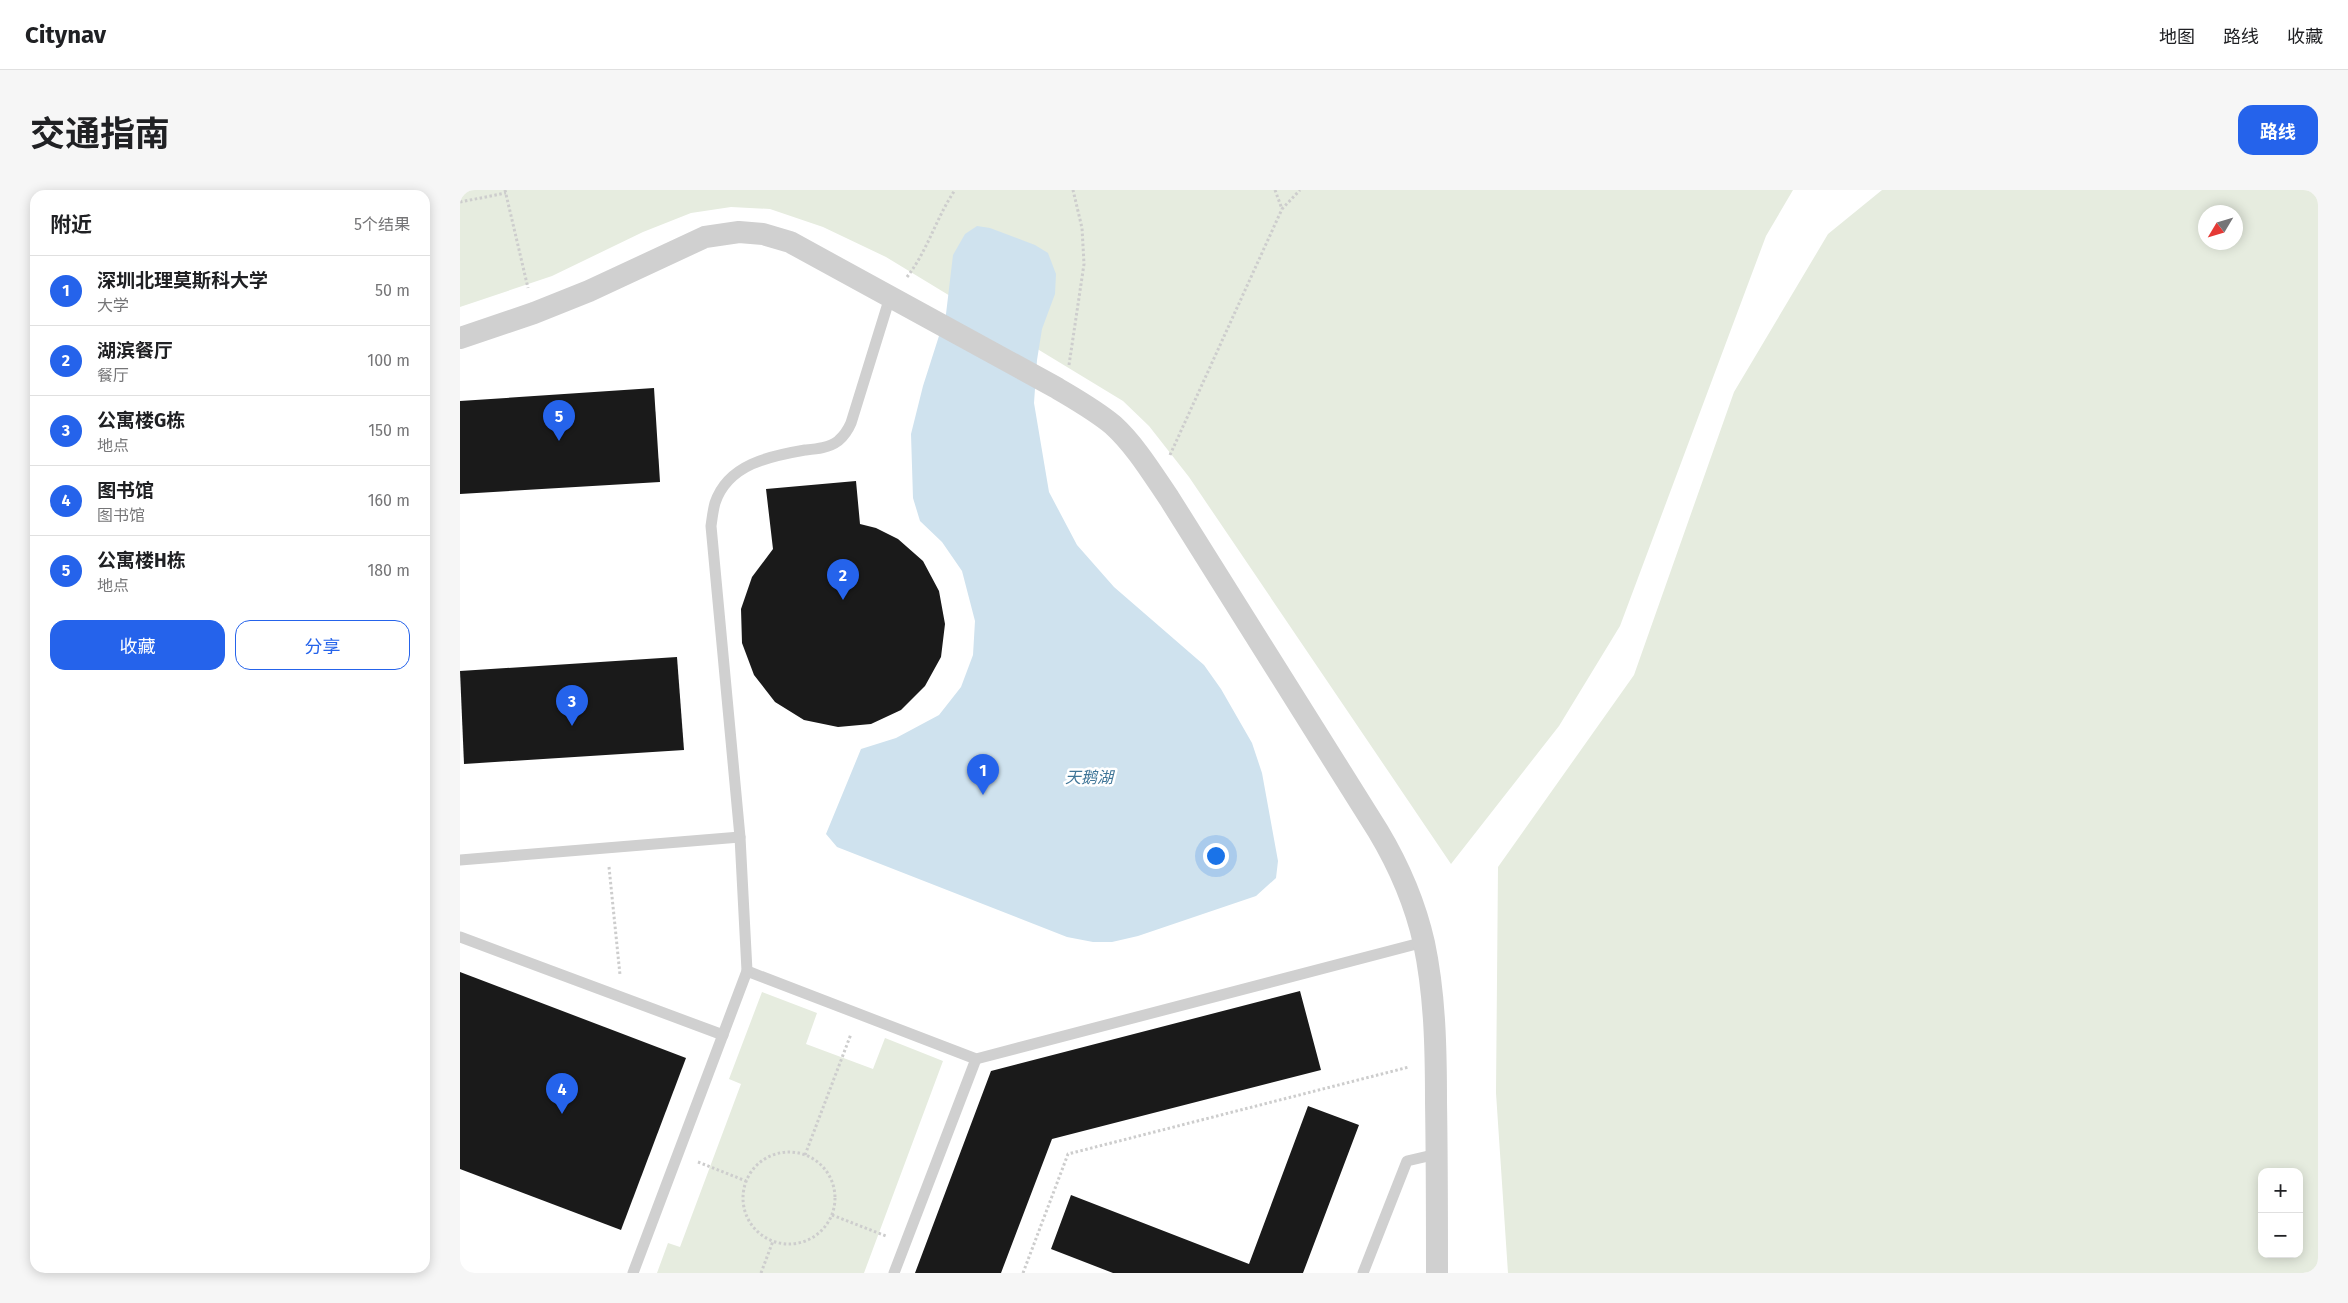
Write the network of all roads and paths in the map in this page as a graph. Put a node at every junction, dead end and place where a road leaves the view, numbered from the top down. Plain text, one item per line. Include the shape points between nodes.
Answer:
1 (955, 190) edge
2 (1074, 190) edge
3 (1276, 190) edge
4 (1300, 190) edge
5 (505, 192) edge
6 (460, 202) edge
7 (1282, 209) junction
8 (890, 297) junction
9 (534, 313) junction
10 (460, 338) edge
11 (1060, 390) junction
12 (1153, 474) junction
13 (740, 837) junction
14 (608, 849) junction
15 (460, 860) edge
16 (460, 937) edge
17 (1424, 942) junction
18 (747, 971) junction
19 (622, 998) junction
20 (858, 1014) junction
21 (723, 1035) junction
22 (976, 1059) junction
23 (1436, 1060) junction
24 (678, 1154) junction
25 (1437, 1154) junction
26 (805, 1155) junction
27 (746, 1181) junction
28 (832, 1215) junction
29 (773, 1241) junction
30 (905, 1244) junction
31 (633, 1273) edge
32 (761, 1273) edge
33 (894, 1273) edge
34 (1023, 1273) edge
35 (1363, 1273) edge
36 (1437, 1273) edge

1 - 8 path via 942,209 928,246
2 - 11 path via 1082,228 1084,264
3 - 7 path
4 - 7 path
5 - 6 path
5 - 9 path
7 - 12 path via 1171,453
8 - 9 street via 790,242 764,234 739,232 705,237
8 - 11 street
8 - 13 lane via 845,434 827,447 769,456 746,466 729,480 715,503 711,526
9 - 10 street
11 - 12 street via 1113,426
12 - 17 street via 1396,861
13 - 14 lane
13 - 18 lane
14 - 15 lane
14 - 19 path
16 - 19 lane
17 - 22 lane
17 - 23 street via 1431,984
18 - 20 lane
18 - 21 lane
19 - 21 lane
20 - 22 lane
20 - 26 path
21 - 24 lane
22 - 30 lane
23 - 25 street
23 - 34 path via 1068,1154
24 - 27 path
24 - 31 lane
25 - 35 lane via 1407,1161
25 - 36 street
26 - 27 path via 777,1153 764,1159
26 - 28 path via 828,1173 834,1194
27 - 29 path via 742,1195 750,1224
28 - 29 path via 825,1228 801,1243
28 - 30 path
29 - 32 path
30 - 33 lane

